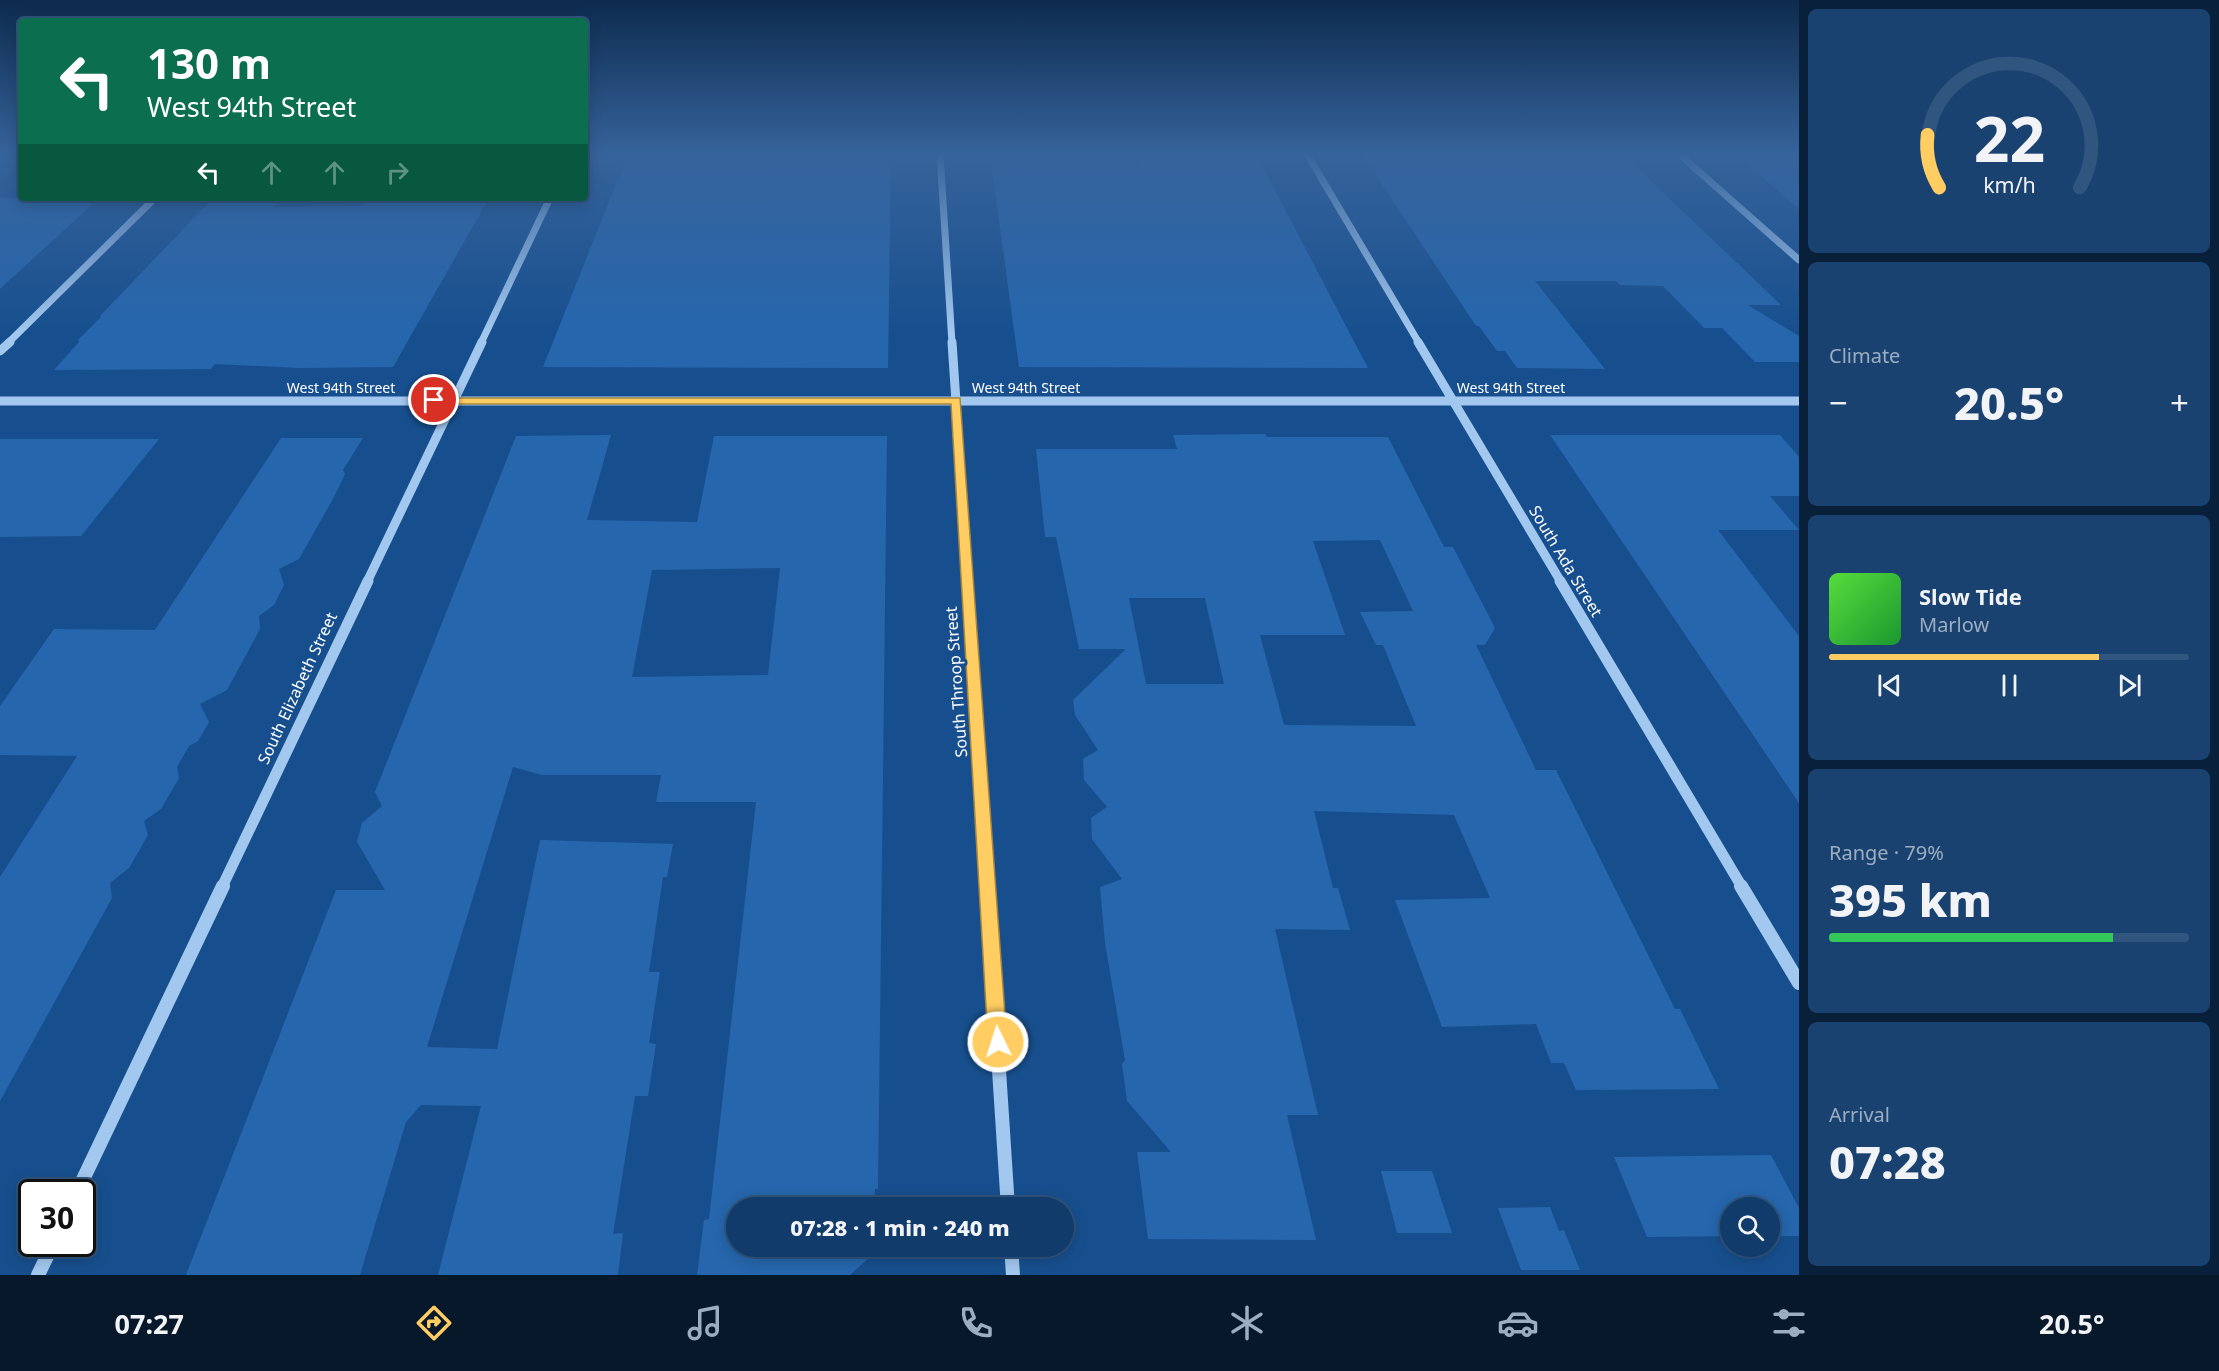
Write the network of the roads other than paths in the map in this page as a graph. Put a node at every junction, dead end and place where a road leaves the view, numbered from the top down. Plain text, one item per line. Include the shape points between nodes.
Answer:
1 (139, 214) edge
2 (543, 214) edge
3 (944, 214) edge
4 (1342, 214) edge
5 (1746, 214) edge
6 (1799, 260) edge
7 (0, 351) edge
8 (454, 400) junction
9 (956, 400) junction
10 (0, 401) edge
11 (1454, 401) junction
12 (1799, 401) edge
13 (1799, 983) edge
14 (83, 1179) edge
15 (1007, 1197) edge
16 (47, 1257) edge
17 (1011, 1257) edge
18 (38, 1275) edge
19 (1012, 1275) edge

1 - 7 street
2 - 8 street, South Elizabeth Street
3 - 9 street, South Throop Street
4 - 11 street, South Ada Street
5 - 6 street
8 - 9 street, West 94th Street
8 - 10 street, West 94th Street
8 - 14 street, South Elizabeth Street
9 - 11 street, West 94th Street
9 - 15 street, South Throop Street
11 - 12 street, West 94th Street
11 - 13 street, South Ada Street
16 - 18 street
17 - 19 street

